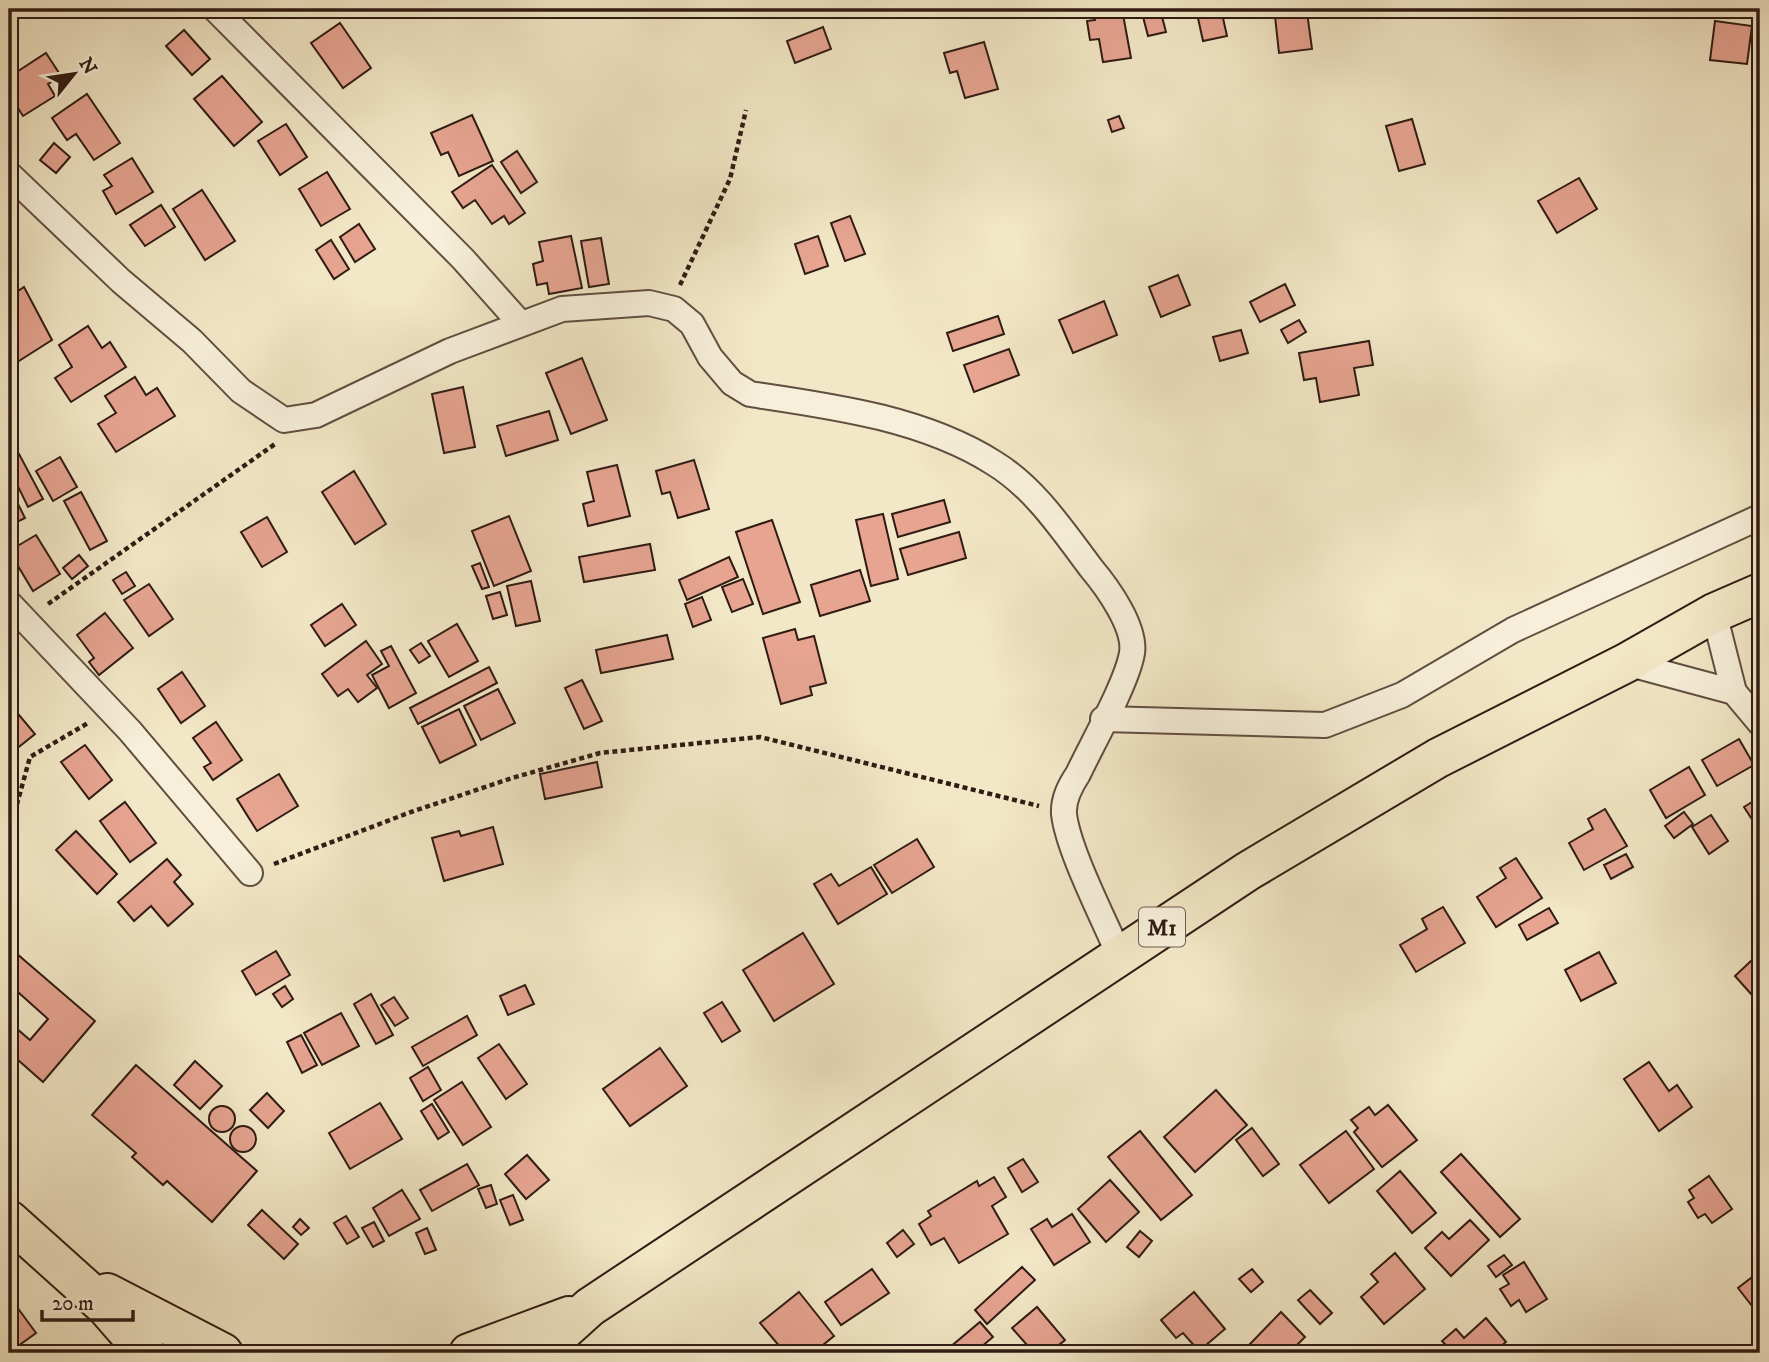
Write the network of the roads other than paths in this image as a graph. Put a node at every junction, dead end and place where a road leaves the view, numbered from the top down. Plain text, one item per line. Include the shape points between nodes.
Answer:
1 (215, 9) edge
2 (9, 174) edge
3 (520, 323) junction
4 (1760, 517) edge
5 (1760, 593) edge
6 (17, 611) edge
7 (1714, 613) junction
8 (1626, 663) junction
9 (1734, 692) junction
10 (1103, 719) junction
11 (1760, 723) edge
12 (250, 873) road end
13 (1119, 955) junction
14 (9, 1220) edge
15 (65, 1270) junction
16 (590, 1307) junction
17 (146, 1353) edge
18 (223, 1353) edge
19 (469, 1353) edge
20 (539, 1353) edge

1 - 3 street via 463,259
2 - 3 street via 241,391 284,420 316,415
3 - 10 street via 562,309 649,303 668,308 692,324 732,383 750,394 889,421 946,439 995,463 1041,503 1124,616 1132,651
4 - 10 street via 1513,630 1402,695 1325,725
5 - 7 main road, M1
6 - 12 street via 110,710
7 - 8 main road, M1
7 - 9 street
8 - 9 street
8 - 13 main road, M1 via 1438,758 1248,871
9 - 11 street
10 - 13 street via 1067,790 1064,813
13 - 16 main road, M1
14 - 15 main road
15 - 17 main road via 106,1307
15 - 18 main road
16 - 19 main road, M1
16 - 20 main road, M1

